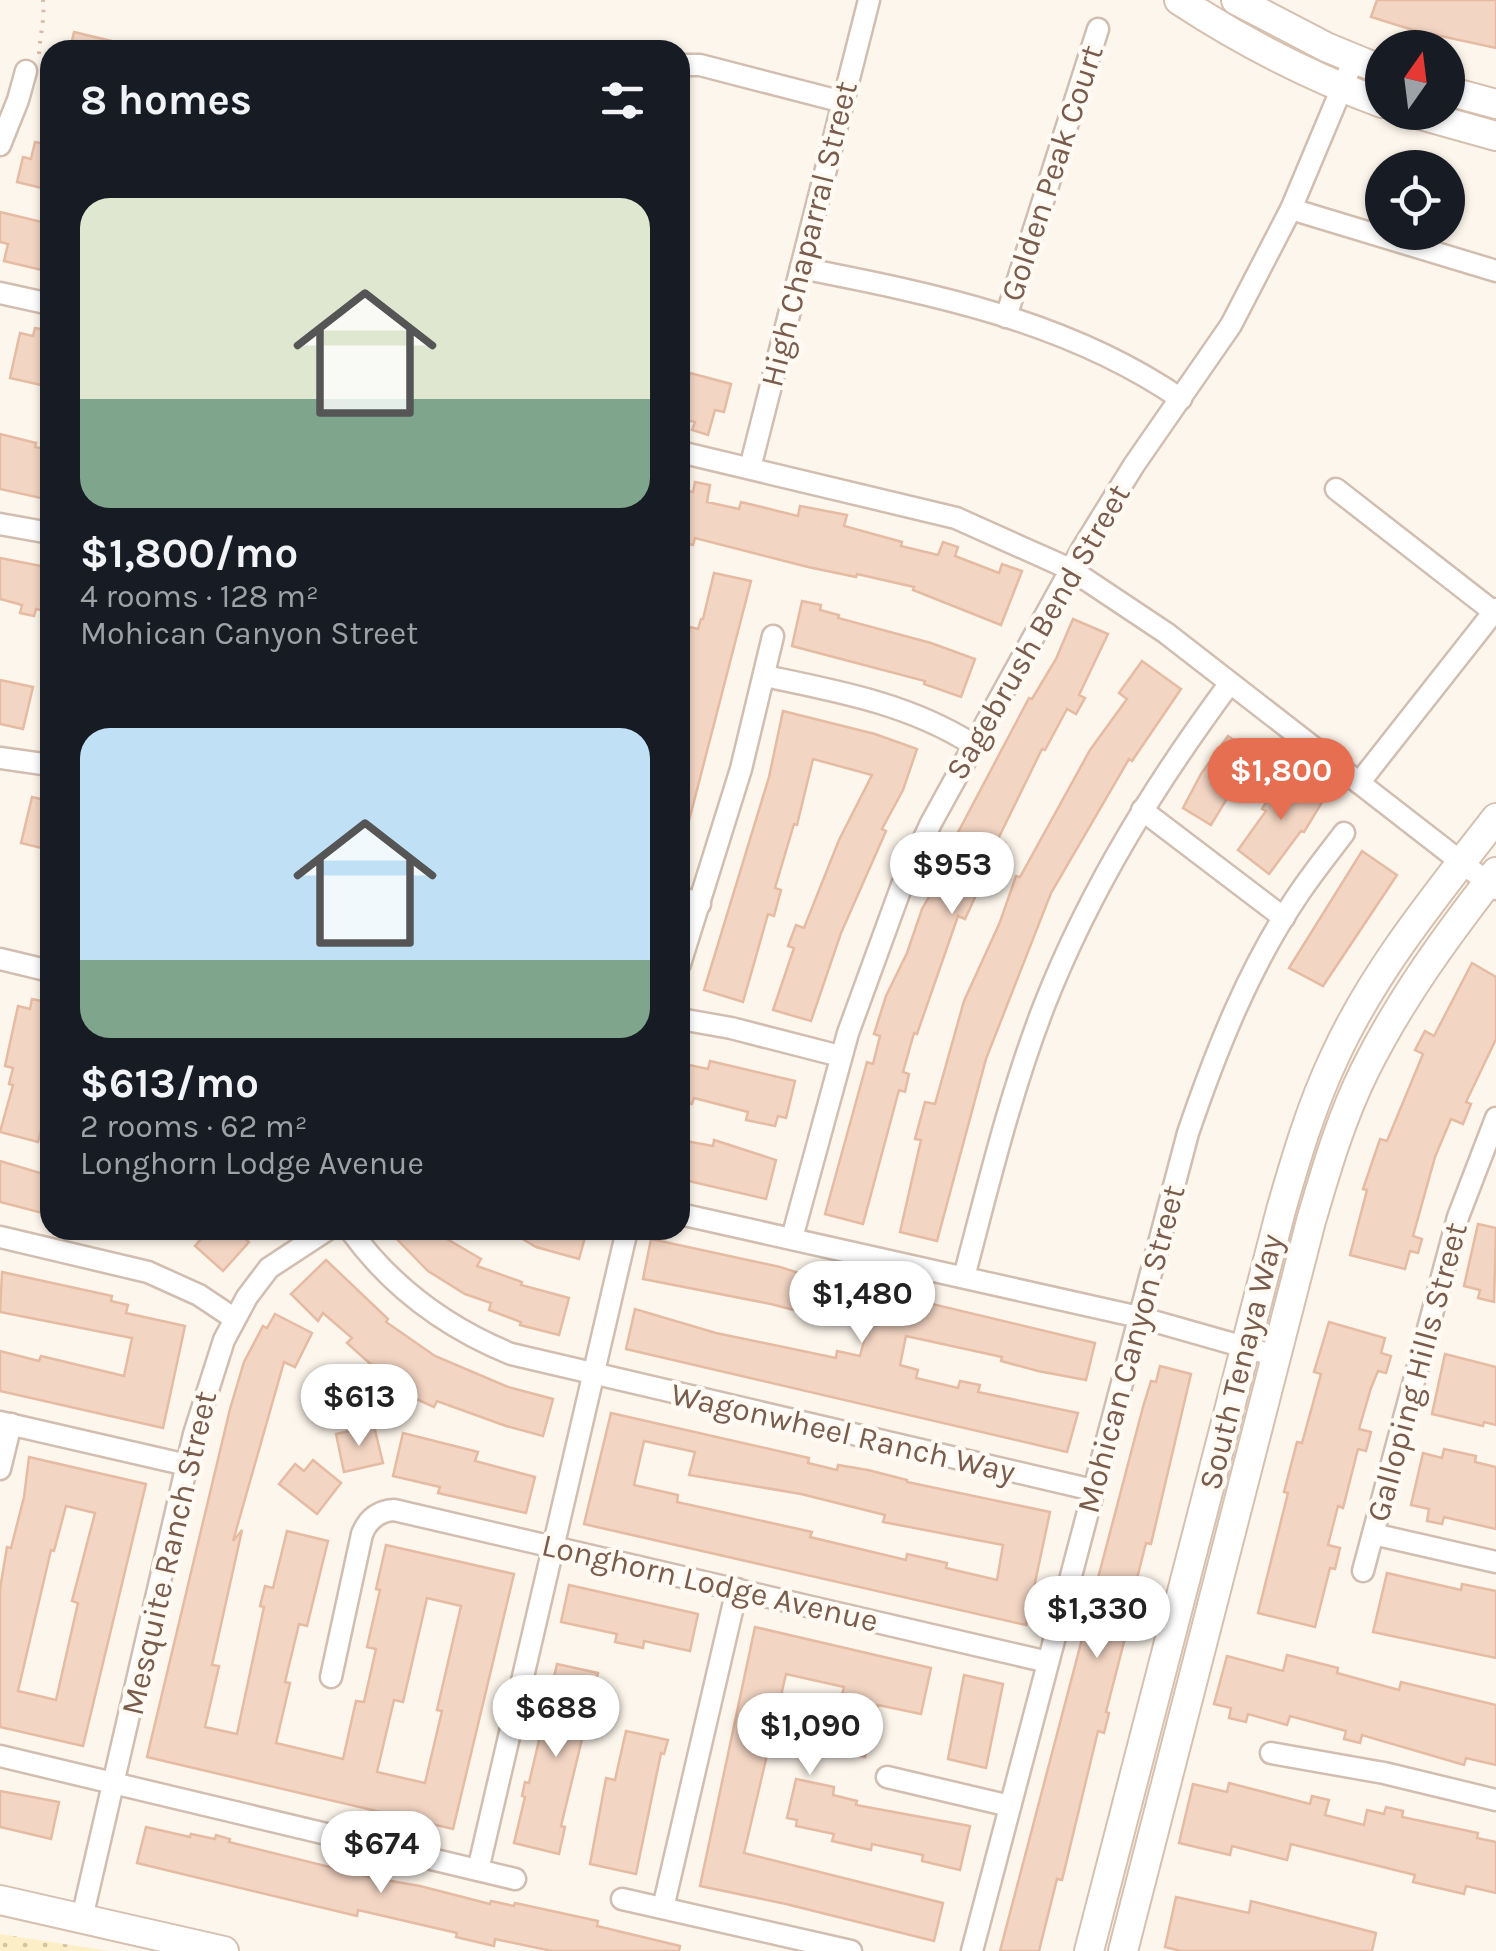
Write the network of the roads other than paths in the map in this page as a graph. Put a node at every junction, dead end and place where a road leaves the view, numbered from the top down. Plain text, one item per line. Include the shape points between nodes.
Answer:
1 (869, 0) edge
2 (1179, 0) edge
3 (1236, 0) edge
4 (1098, 28) dead end
5 (1354, 59) junction
6 (1365, 63) edge
7 (690, 65) edge
8 (26, 71) dead end
9 (1340, 88) junction
10 (1465, 96) edge
11 (1365, 97) edge
12 (843, 102) junction
13 (1496, 104) edge
14 (1465, 127) edge
15 (1496, 136) edge
16 (0, 145) edge
17 (1292, 209) junction
18 (801, 268) junction
19 (1496, 271) edge
20 (0, 293) edge
21 (40, 302) edge
22 (1006, 317) junction
23 (1180, 398) junction
24 (690, 454) edge
25 (750, 468) junction
26 (1336, 490) dead end
27 (0, 524) edge
28 (40, 531) edge
29 (1070, 569) junction
30 (1495, 610) edge
31 (773, 636) dead end
32 (765, 676) junction
33 (1230, 683) junction
34 (972, 744) junction
35 (0, 758) edge
36 (40, 764) edge
37 (1359, 783) junction
38 (1142, 810) junction
39 (1496, 818) edge
40 (1344, 833) dead end
41 (1462, 862) junction
42 (1493, 881) edge
43 (690, 900) edge
44 (1284, 918) junction
45 (0, 959) edge
46 (40, 969) edge
47 (690, 1021) edge
48 (840, 1056) junction
49 (1496, 1118) edge
50 (690, 1216) edge
51 (0, 1238) edge
52 (792, 1238) junction
53 (312, 1240) edge
54 (358, 1240) edge
55 (626, 1240) edge
56 (964, 1277) junction
57 (1139, 1317) junction
58 (235, 1320) junction
59 (1245, 1347) junction
60 (1276, 1356) junction
61 (594, 1376) junction
62 (5, 1423) edge
63 (187, 1465) junction
64 (0, 1469) edge
65 (1093, 1490) junction
66 (1373, 1534) junction
67 (554, 1547) junction
68 (1496, 1562) edge
69 (1363, 1571) dead end
70 (738, 1589) junction
71 (1048, 1662) junction
72 (332, 1677) dead end
73 (1271, 1753) dead end
74 (0, 1756) edge
75 (887, 1777) dead end
76 (114, 1783) junction
77 (1496, 1800) edge
78 (1010, 1806) junction
79 (478, 1870) junction
80 (515, 1879) dead end
81 (622, 1899) dead end
82 (0, 1900) edge
83 (663, 1908) junction
84 (82, 1918) junction
85 (224, 1951) edge
86 (851, 1951) edge
87 (972, 1951) edge
88 (1089, 1951) edge
89 (1123, 1951) edge

1 - 12 street, High Chaparral Street
2 - 9 street
3 - 5 street
4 - 22 street, Golden Peak Court
5 - 6 street
5 - 9 street, Sagebrush Bend Street
7 - 12 street
8 - 16 street
9 - 11 street
9 - 17 street, Sagebrush Bend Street
10 - 13 street
12 - 18 street, High Chaparral Street
14 - 15 street
17 - 19 street
17 - 23 street, Sagebrush Bend Street via 1231,325
18 - 22 street
18 - 25 street, High Chaparral Street
20 - 21 street
22 - 23 street via 1088,346
23 - 29 street, Sagebrush Bend Street
24 - 25 street
25 - 29 street via 956,518
26 - 30 street
27 - 28 street
29 - 33 street
29 - 34 street, Sagebrush Bend Street
30 - 37 street
31 - 32 street
32 - 34 street via 882,703
32 - 43 street via 741,769
33 - 37 street
33 - 38 street
34 - 48 street, Sagebrush Bend Street via 902,885
35 - 36 street
37 - 41 street
38 - 44 street
38 - 56 street via 1043,1008
39 - 41 street, South Tenaya Way
40 - 44 street, Mohican Canyon Street
41 - 42 street
41 - 59 street, South Tenaya Way via 1374,984 1334,1056 1304,1132
42 - 60 street, South Tenaya Way via 1400,1003 1364,1072 1334,1146
44 - 57 street, Mohican Canyon Street via 1208,1077
45 - 46 street
47 - 48 street
48 - 52 street, Sagebrush Bend Street
49 - 66 street, Galloping Hills Street via 1458,1218
50 - 52 street
51 - 58 street via 160,1276
52 - 56 street
53 - 58 street, Mesquite Ranch Street via 270,1268
54 - 61 street, Wagonwheel Ranch Way via 386,1274 443,1321 511,1354
55 - 61 street
56 - 57 street
57 - 59 street
57 - 65 street, Mohican Canyon Street
58 - 63 street, Mesquite Ranch Street
59 - 60 street
59 - 88 street, South Tenaya Way
60 - 89 street, South Tenaya Way
61 - 65 street, Wagonwheel Ranch Way
61 - 67 street
62 - 63 street
62 - 64 street
63 - 76 street, Mesquite Ranch Street
65 - 71 street, Mohican Canyon Street
66 - 68 street
66 - 69 street, Galloping Hills Street
67 - 70 street, Longhorn Lodge Avenue
67 - 72 street, Longhorn Lodge Avenue via 383,1511 362,1534
67 - 79 street
70 - 71 street, Longhorn Lodge Avenue
70 - 83 street
71 - 78 street, Mohican Canyon Street
73 - 77 street
74 - 76 street
75 - 78 street
76 - 79 street
76 - 84 street, Mesquite Ranch Street
78 - 87 street, Mohican Canyon Street
79 - 80 street
81 - 83 street
82 - 84 street
83 - 86 street
84 - 85 street

